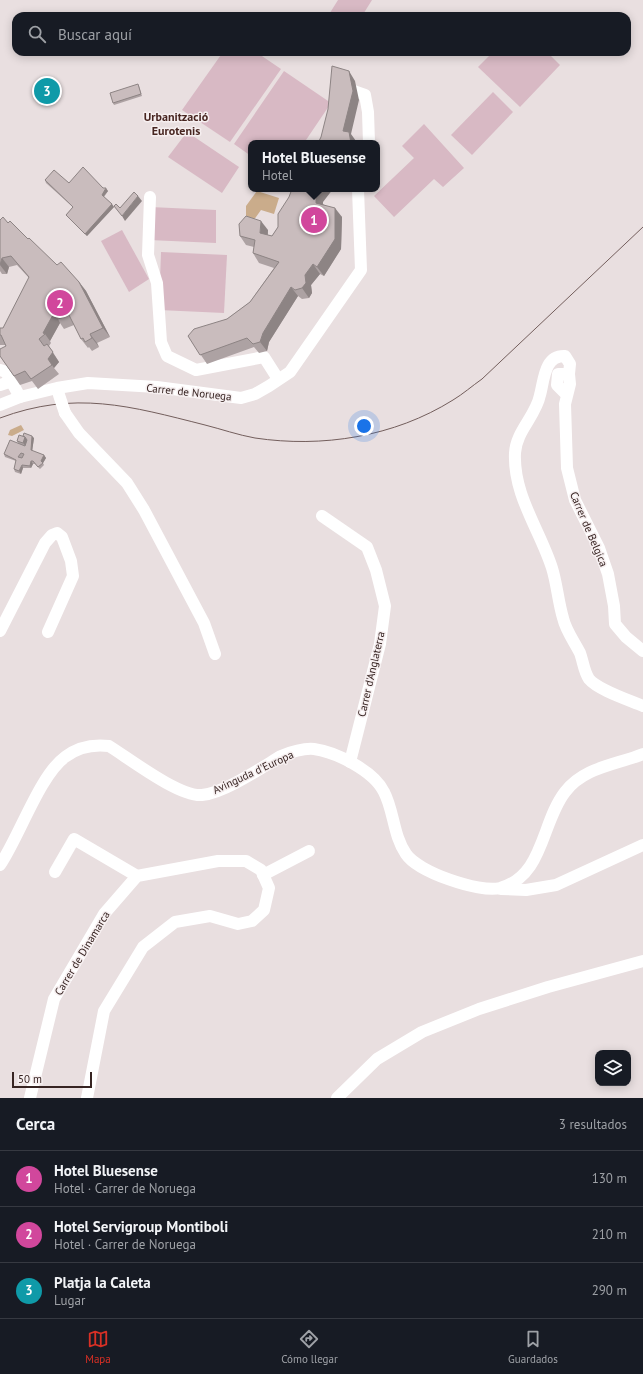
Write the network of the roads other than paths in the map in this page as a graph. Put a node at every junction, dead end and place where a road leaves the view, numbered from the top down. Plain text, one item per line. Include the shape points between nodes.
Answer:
1 (334, 86) edge
2 (369, 140) edge
3 (358, 192) edge
4 (150, 197) dead end
5 (0, 370) edge
6 (278, 379) junction
7 (12, 381) junction
8 (0, 385) edge
9 (58, 391) junction
10 (20, 397) junction
11 (0, 405) edge
12 (322, 516) dead end
13 (0, 631) edge
14 (48, 632) dead end
15 (643, 651) edge
16 (215, 654) dead end
17 (643, 706) edge
18 (643, 754) edge
19 (350, 762) junction
20 (643, 846) edge
21 (309, 851) dead end
22 (0, 865) edge
23 (55, 872) dead end
24 (263, 875) junction
25 (137, 876) junction
26 (498, 888) junction
27 (643, 961) edge
28 (30, 1098) edge
29 (87, 1098) edge
30 (337, 1098) edge

1 - 2 street via 365,95
3 - 6 street, Carrer de Noruega via 361,270 290,372
4 - 6 street via 148,255 157,283 161,342 167,356 196,370 264,357
5 - 7 street via 6,372
6 - 9 street, Carrer de Noruega via 255,394 241,398 157,387 88,383
7 - 8 street
7 - 10 street
9 - 10 street, Carrer de Noruega
9 - 16 street, bridge via 65,413 79,433 127,483 144,510 204,623
10 - 11 street, Carrer de Noruega
12 - 19 street, Carrer d'Anglaterra via 367,547 385,606 380,644
13 - 14 street via 45,544 57,533 62,537 71,561 73,576
15 - 17 street, Carrer de Belgica via 615,624 608,574 599,548 575,500 566,468 565,404 570,384 570,364 565,356 560,356 548,365 537,406 518,438 517,475 527,510 552,569 566,630 580,654 588,678 599,687
18 - 26 street, Avinguda d'Europa via 589,772 566,791 556,807 532,865 520,878
19 - 22 street, Avinguda d'Europa via 314,749 304,750 281,756 218,790 202,795 190,794 175,788 109,746 79,748 64,757 46,780
19 - 26 street, Avinguda d'Europa via 380,784 400,844 411,861 461,885
20 - 26 street via 556,885 526,890
21 - 24 street
23 - 25 street via 74,840
24 - 25 street via 261,870 246,861 225,861
24 - 29 street via 269,888 264,910 252,921 238,924 210,916 175,922 143,947 104,1011
25 - 28 street, Carrer de Dinamarca via 104,914 54,999
27 - 30 street via 541,989 479,1009 422,1032 377,1059

